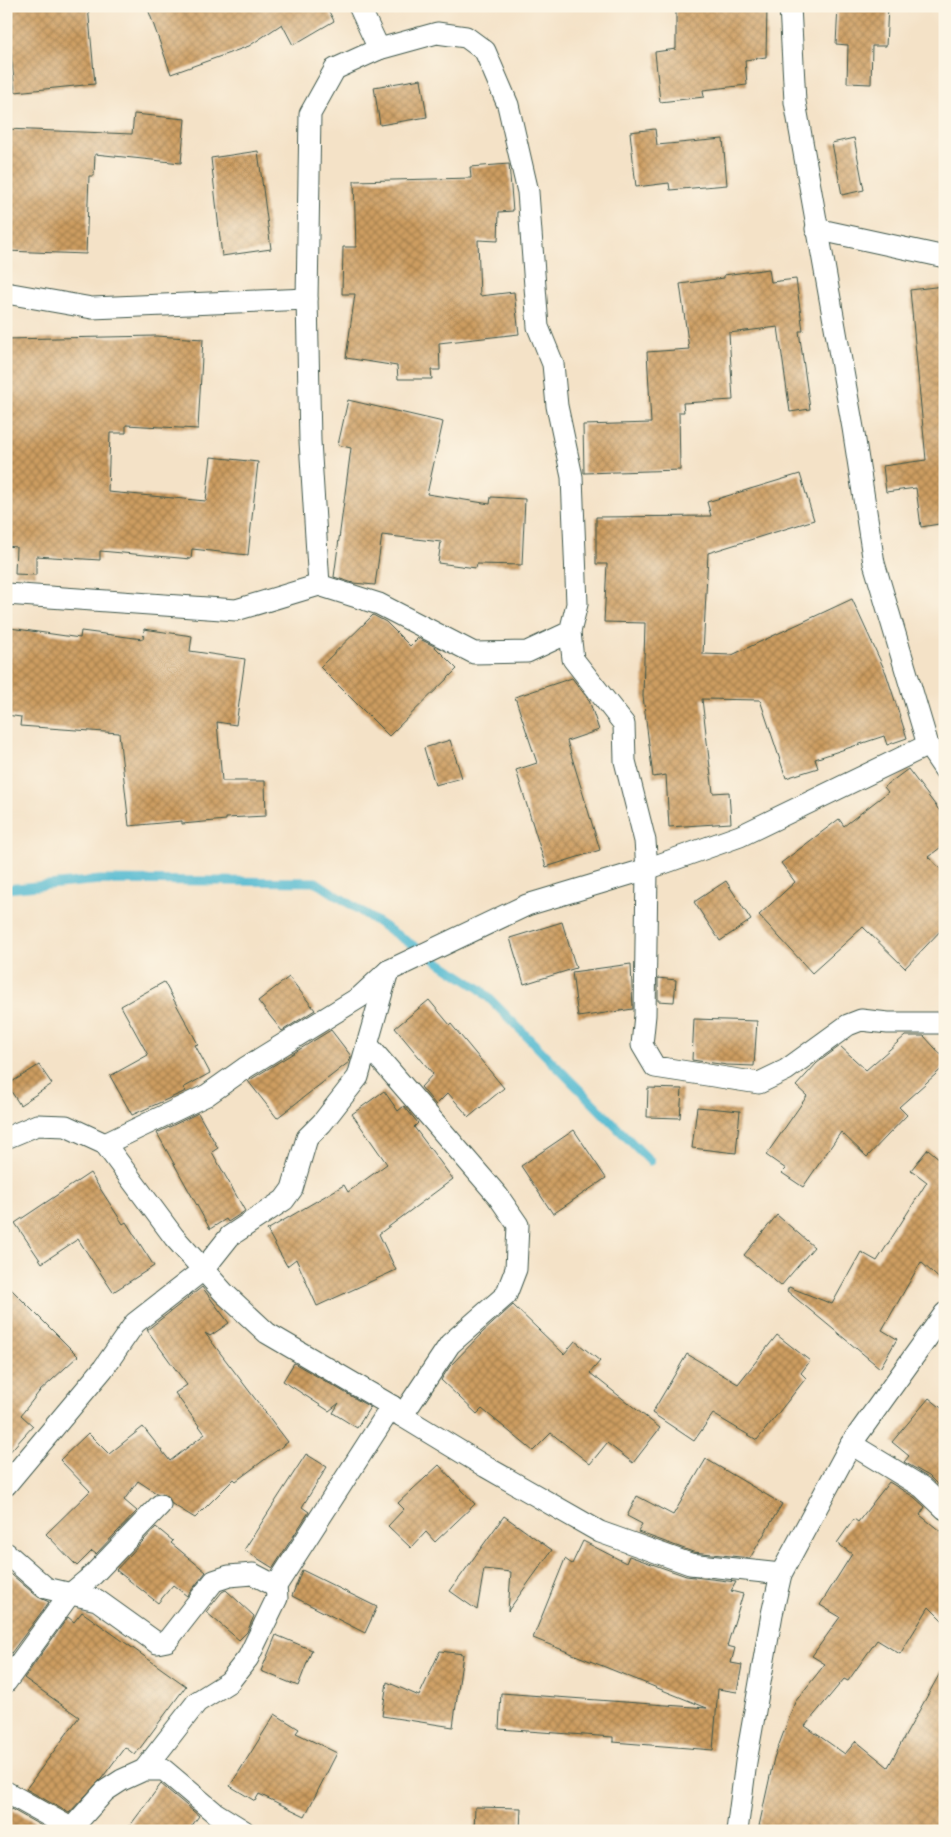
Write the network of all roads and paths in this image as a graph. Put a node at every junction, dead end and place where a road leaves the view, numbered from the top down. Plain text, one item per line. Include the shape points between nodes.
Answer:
1 (359, 6) edge
2 (790, 6) edge
3 (379, 49) junction
4 (816, 229) junction
5 (945, 257) edge
6 (6, 293) edge
7 (307, 300) junction
8 (319, 586) junction
9 (6, 594) edge
10 (570, 632) junction
11 (928, 745) junction
12 (945, 770) edge
13 (647, 869) junction
14 (388, 970) junction
15 (945, 1023) edge
16 (367, 1044) junction
17 (6, 1138) edge
18 (105, 1144) junction
19 (204, 1270) junction
20 (945, 1313) edge
21 (397, 1411) junction
22 (852, 1444) junction
23 (6, 1485) edge
24 (160, 1505) dead end
25 (945, 1509) edge
26 (6, 1552) edge
27 (781, 1574) junction
28 (276, 1586) junction
29 (68, 1595) junction
30 (6, 1682) edge
31 (144, 1770) junction
32 (6, 1792) edge
33 (74, 1829) edge
34 (244, 1831) edge
35 (737, 1831) edge

1 - 3 street
2 - 4 street via 795,102
3 - 7 street via 335,69 310,114
3 - 10 street via 437,33 466,36 485,51 508,105 528,192 538,327 553,364 557,406 572,478 577,604
4 - 5 street
4 - 11 street via 874,563
6 - 7 street via 92,308
7 - 8 street via 310,441
8 - 9 street via 236,610
8 - 10 street via 378,604 474,653 526,652
10 - 13 street via 573,659 624,724 625,761 644,841
11 - 12 street
11 - 13 street via 740,836
13 - 14 street via 527,906
13 - 15 street via 642,1045 656,1067 759,1083 786,1070 848,1025 861,1020
14 - 16 street
14 - 18 street via 360,997 207,1095
16 - 19 street via 358,1077 306,1138 292,1189 284,1200 230,1236
16 - 21 street via 498,1196 518,1225 516,1269 506,1295 450,1344
17 - 18 street via 37,1125 66,1126
18 - 19 street via 174,1237
19 - 21 street via 267,1333
19 - 23 street via 135,1323 103,1369
20 - 22 street
21 - 27 street via 486,1468 600,1532 690,1564
21 - 28 street
22 - 25 street via 922,1487
22 - 27 street
24 - 29 street via 94,1575
26 - 29 street via 46,1588
27 - 35 street via 746,1762
28 - 29 street via 254,1574 214,1581 167,1641 158,1643 97,1600
28 - 31 street via 277,1598 248,1658 229,1682 197,1702
29 - 30 street
31 - 33 street via 105,1791
31 - 34 street via 164,1770 214,1813
32 - 33 street

